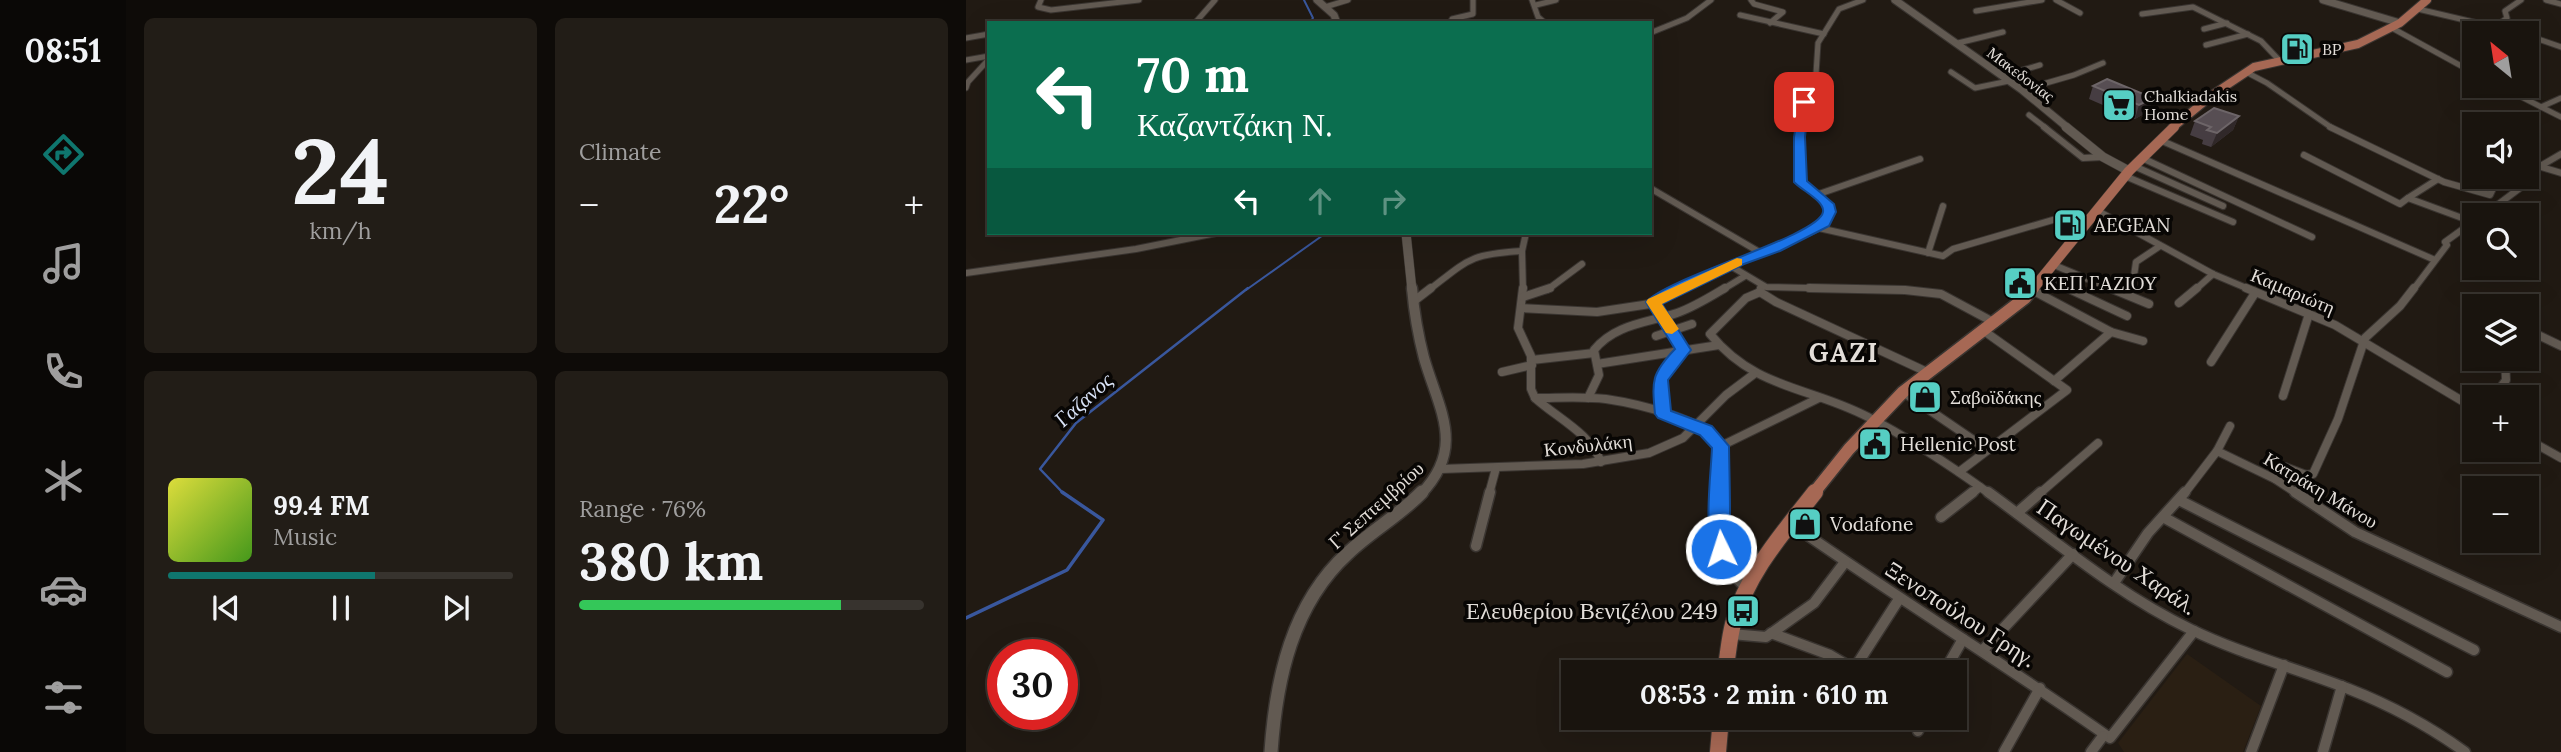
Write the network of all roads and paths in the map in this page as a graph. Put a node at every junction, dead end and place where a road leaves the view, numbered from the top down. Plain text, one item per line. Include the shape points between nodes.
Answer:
1 (1041, 0) edge
2 (1139, 0) edge
3 (1215, 0) edge
4 (1317, 0) edge
5 (1348, 0) edge
6 (1473, 0) edge
7 (1556, 0) edge
8 (1711, 0) edge
9 (1751, 0) edge
10 (1863, 0) edge
11 (1895, 0) edge
12 (2042, 0) edge
13 (2056, 0) edge
14 (2323, 0) edge
15 (2427, 0) edge
16 (2521, 0) edge
17 (2546, 0) edge
18 (1534, 2) edge
19 (2561, 4) edge
20 (1325, 8) junction
21 (2418, 9) junction
22 (1976, 11) dead end
23 (2080, 13) dead end
24 (2142, 14) dead end
25 (1740, 15) dead end
26 (1197, 21) edge
27 (1336, 21) edge
28 (1451, 21) edge
29 (1543, 21) edge
30 (2473, 21) edge
31 (2503, 21) edge
32 (1770, 23) junction
33 (2227, 23) junction
34 (2396, 25) junction
35 (2204, 29) dead end
36 (1652, 32) edge
37 (2003, 32) dead end
38 (987, 34) edge
39 (1824, 34) junction
40 (2248, 34) junction
41 (966, 38) edge
42 (2539, 39) edge
43 (1958, 43) junction
44 (2206, 45) dead end
45 (2559, 45) edge
46 (987, 58) edge
47 (966, 60) edge
48 (987, 60) edge
49 (2279, 60) junction
50 (2103, 63) dead end
51 (2039, 65) dead end
52 (2462, 66) edge
53 (1951, 72) dead end
54 (2246, 72) junction
55 (2006, 78) junction
56 (966, 88) edge
57 (2022, 90) junction
58 (2523, 98) edge
59 (2561, 98) edge
60 (2541, 107) junction
61 (2029, 115) dead end
62 (2561, 117) edge
63 (2160, 140) junction
64 (2561, 154) edge
65 (2304, 155) dead end
66 (2103, 157) junction
67 (2553, 158) junction
68 (1920, 159) dead end
69 (2561, 161) edge
70 (2539, 165) edge
71 (2539, 166) edge
72 (2133, 168) junction
73 (2561, 173) edge
74 (2438, 179) junction
75 (2462, 187) edge
76 (1652, 189) edge
77 (2469, 189) edge
78 (2494, 189) edge
79 (2519, 189) edge
80 (1816, 195) junction
81 (2408, 198) junction
82 (2500, 203) edge
83 (1944, 206) dead end
84 (2223, 206) dead end
85 (2096, 210) junction
86 (2462, 217) edge
87 (2087, 221) junction
88 (2233, 222) dead end
89 (1819, 228) junction
90 (2462, 230) edge
91 (1206, 235) edge
92 (1406, 235) edge
93 (1524, 235) edge
94 (2312, 237) dead end
95 (2160, 246) junction
96 (1522, 251) junction
97 (1761, 253) junction
98 (1928, 253) junction
99 (2435, 260) junction
100 (1582, 264) dead end
101 (1729, 265) junction
102 (2054, 265) junction
103 (966, 273) edge
104 (2213, 274) junction
105 (1745, 276) junction
106 (2134, 276) dead end
107 (2044, 277) junction
108 (1761, 289) junction
109 (2032, 290) junction
110 (2255, 293) junction
111 (1523, 297) junction
112 (1414, 301) junction
113 (1654, 302) junction
114 (2179, 303) dead end
115 (2149, 304) dead end
116 (1521, 308) junction
117 (2309, 314) junction
118 (2127, 316) dead end
119 (1665, 318) junction
120 (1995, 323) junction
121 (1692, 324) dead end
122 (1673, 331) junction
123 (1984, 331) junction
124 (2111, 332) junction
125 (2539, 335) edge
126 (1656, 336) dead end
127 (2143, 341) dead end
128 (2363, 341) junction
129 (1719, 345) junction
130 (2561, 346) edge
131 (1594, 353) junction
132 (1683, 353) junction
133 (2211, 362) dead end
134 (1532, 363) junction
135 (1597, 364) junction
136 (1503, 372) dead end
137 (1927, 372) junction
138 (1754, 374) junction
139 (2054, 381) junction
140 (1903, 392) junction
141 (2283, 396) dead end
142 (1535, 398) junction
143 (1588, 398) junction
144 (1819, 398) junction
145 (2462, 400) edge
146 (1664, 414) junction
147 (1875, 421) junction
148 (1696, 426) junction
149 (2230, 426) dead end
150 (2098, 443) dead end
151 (1721, 446) junction
152 (2539, 446) edge
153 (1988, 450) junction
154 (2217, 451) junction
155 (2561, 458) edge
156 (1601, 462) junction
157 (1496, 468) junction
158 (1441, 470) junction
159 (1959, 472) junction
160 (2275, 479) junction
161 (1980, 487) junction
162 (2179, 500) junction
163 (2017, 513) junction
164 (1941, 517) dead end
165 (2163, 517) junction
166 (1790, 523) junction
167 (1476, 546) dead end
168 (2073, 554) junction
169 (1845, 562) junction
170 (2114, 583) junction
171 (1746, 587) junction
172 (1899, 598) junction
173 (2561, 627) edge
174 (2194, 631) junction
175 (1771, 633) junction
176 (1731, 634) junction
177 (1963, 639) junction
178 (2474, 650) dead end
179 (1982, 651) junction
180 (1727, 660) edge
181 (1839, 660) edge
182 (1862, 660) edge
183 (1951, 660) edge
184 (2284, 665) junction
185 (2447, 672) dead end
186 (2342, 686) junction
187 (2040, 688) junction
188 (1720, 730) edge
189 (2107, 737) junction
190 (1271, 752) edge
191 (1718, 752) edge
192 (2004, 752) edge
193 (2091, 752) edge
194 (2251, 752) edge
195 (2323, 752) edge
196 (2465, 752) edge

1 - 2 street via 1038,7 1051,10
3 - 26 street
4 - 20 street
5 - 20 street
6 - 28 street via 1473,14
7 - 18 street
8 - 36 street via 1687,18
9 - 32 street via 1783,12
10 - 39 street via 1839,9
11 - 43 street, Μακεδονίας
12 - 22 street
13 - 23 street
14 - 34 street
15 - 21 main road
16 - 31 street via 2505,11
17 - 19 street
18 - 29 street
20 - 27 street
21 - 30 street
21 - 34 main road
24 - 33 street via 2189,6
25 - 32 street
32 - 39 street
33 - 35 street
33 - 40 street
34 - 49 main road via 2345,49
34 - 52 street
37 - 43 street
38 - 41 street
39 - 80 street via 1818,46 1816,74 1804,102 1800,137 1800,182
40 - 44 street
40 - 49 street
42 - 45 street
43 - 55 street, Μακεδονίας
46 - 47 street
48 - 56 street
49 - 54 main road
50 - 57 street
51 - 55 street
53 - 55 street via 1975,88
54 - 63 main road
54 - 74 street via 2332,129
55 - 57 street, Μακεδονίας
57 - 66 street, Μακεδονίας
58 - 60 street
59 - 60 street
60 - 62 street
61 - 66 street via 2082,159
63 - 72 main road
63 - 99 street
64 - 67 street
65 - 81 street via 2400,204
66 - 72 street, Μακεδονίας
67 - 69 street
67 - 70 street
68 - 80 street
71 - 73 street
72 - 84 street
72 - 85 main road
72 - 88 street
72 - 94 street
74 - 75 street
74 - 81 street
76 - 97 street
77 - 78 street via 2488,195
79 - 82 street
80 - 89 street via 1830,209
81 - 86 street
83 - 98 street
85 - 87 main road
85 - 95 street, Καμαριώτη
87 - 98 street via 2063,217 1953,249 1943,256
87 - 102 main road
89 - 97 street
89 - 98 street
90 - 99 street via 2445,242
91 - 103 street
92 - 112 street, Γ' Σεπτεμβρίου
93 - 96 street
95 - 104 street, Καμαριώτη
95 - 106 street via 2136,262
96 - 111 street
96 - 112 street via 1470,258
97 - 101 street
99 - 128 street via 2400,306
100 - 111 street via 1547,290
101 - 105 street
101 - 113 street
102 - 107 main road
102 - 115 street
104 - 110 street, Καμαριώτη
104 - 114 street
105 - 108 street
105 - 119 street
107 - 109 main road
107 - 118 street
108 - 120 street via 1936,293
108 - 129 street via 1711,331
108 - 137 street via 1790,309
109 - 120 main road
109 - 124 street
110 - 117 street, Καμαριώτη
110 - 133 street
111 - 116 street
112 - 158 street, Γ' Σεπτεμβρίου via 1423,355 1446,427
113 - 116 street via 1604,312
113 - 119 street
116 - 134 street via 1518,331
117 - 128 street, Καμαριώτη
117 - 141 street
119 - 122 street
119 - 131 street via 1617,331 1597,345
120 - 123 main road
121 - 122 street
122 - 126 street
122 - 132 street
123 - 137 main road
123 - 139 street
124 - 127 street
124 - 139 street
125 - 130 street
128 - 145 street, Καμαριώτη
128 - 160 street via 2316,470 2309,475 2282,468
129 - 132 street
129 - 138 street, Παγωμένου Χαράλ.
131 - 134 street
131 - 135 street
132 - 135 street
132 - 146 street via 1660,380
134 - 136 street
134 - 142 street
135 - 143 street via 1599,378
137 - 140 main road
138 - 144 street, Παγωμένου Χαράλ.
138 - 148 street, Κονδυλάκη
139 - 153 street via 2067,390
140 - 147 main road
140 - 153 street
142 - 143 street
142 - 156 street via 1573,428
143 - 146 street
144 - 147 street, Παγωμένου Χαράλ.
144 - 151 street
146 - 148 street
147 - 159 street, Παγωμένου Χαράλ.
147 - 166 main road
148 - 151 street
148 - 156 street, Κονδυλάκη via 1663,448
149 - 154 street
150 - 163 street
151 - 171 street via 1721,549 1731,575
152 - 155 street
153 - 159 street
154 - 160 street, Κατράκη Μάνου
154 - 162 street
156 - 157 street, Κονδυλάκη
157 - 158 street, Κονδυλάκη
157 - 167 street
158 - 190 street, Γ' Σεπτεμβρίου via 1415,499 1336,564 1306,606 1283,656 1273,704
159 - 161 street, Παγωμένου Χαράλ.
160 - 173 street, Κατράκη Μάνου via 2355,532
161 - 163 street, Παγωμένου Χαράλ.
161 - 164 street
162 - 165 street
162 - 178 street
163 - 168 street, Παγωμένου Χαράλ.
165 - 170 street
165 - 185 street
166 - 169 street, Ξενοπούλου Γρηγ.
166 - 171 main road
168 - 170 street, Παγωμένου Χαράλ.
168 - 179 street
169 - 172 street, Ξενοπούλου Γρηγ.
169 - 175 street via 1814,603
170 - 174 street, Παγωμένου Χαράλ.
171 - 176 main road
172 - 177 street, Ξενοπούλου Γρηγ.
172 - 182 street
174 - 184 street, Παγωμένου Χαράλ.
174 - 189 street
175 - 176 street via 1762,638
175 - 181 street
176 - 180 main road
177 - 179 street, Ξενοπούλου Γρηγ.
177 - 183 street
179 - 187 street, Ξενοπούλου Γρηγ.
184 - 186 street, Παγωμένου Χαράλ.
184 - 194 street
186 - 195 street
186 - 196 street, Παγωμένου Χαράλ. via 2412,717
187 - 189 street, Ξενοπούλου Γρηγ.
187 - 192 street
188 - 191 main road
189 - 193 street

